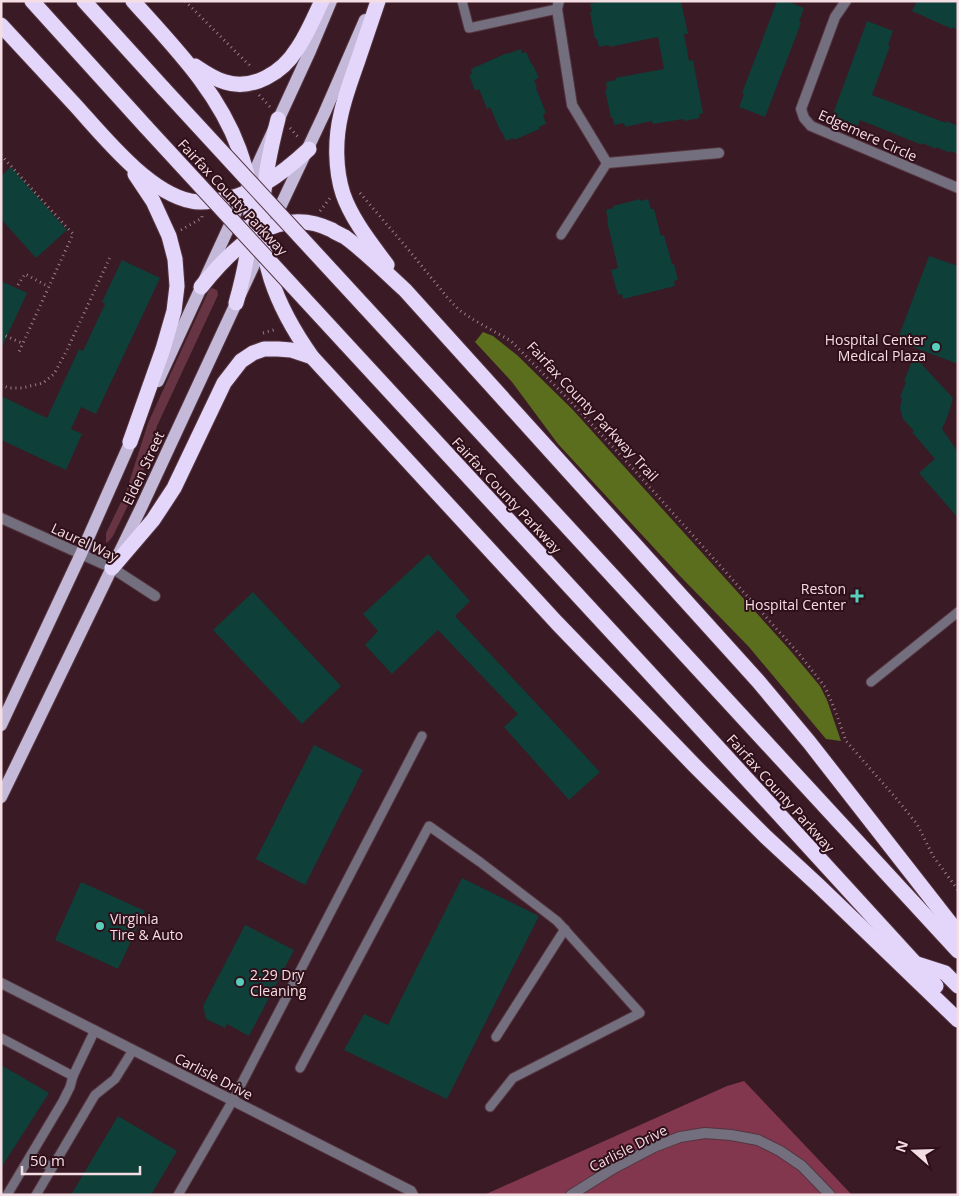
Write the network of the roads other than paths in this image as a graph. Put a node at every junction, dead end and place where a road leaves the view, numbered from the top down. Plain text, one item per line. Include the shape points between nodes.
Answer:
1 (32, 1) edge
2 (84, 1) edge
3 (133, 1) edge
4 (322, 1) edge
5 (331, 1) edge
6 (373, 1) edge
7 (378, 1) edge
8 (462, 1) edge
9 (846, 1) edge
10 (558, 5) edge
11 (1, 25) edge
12 (184, 57) junction
13 (281, 115) junction
14 (308, 149) junction
15 (719, 153) dead end
16 (127, 162) junction
17 (606, 163) junction
18 (266, 182) junction
19 (958, 188) edge
20 (247, 189) junction
21 (266, 234) junction
22 (561, 235) dead end
23 (249, 239) junction
24 (201, 287) junction
25 (406, 290) junction
26 (236, 304) junction
27 (312, 357) junction
28 (130, 442) junction
29 (1, 518) edge
30 (80, 554) junction
31 (112, 568) junction
32 (155, 596) dead end
33 (958, 612) edge
34 (871, 682) dead end
35 (1, 725) edge
36 (422, 736) dead end
37 (1, 797) edge
38 (564, 929) junction
39 (958, 933) edge
40 (958, 951) edge
41 (916, 963) junction
42 (1, 983) edge
43 (958, 986) edge
44 (958, 1010) edge
45 (958, 1020) edge
46 (95, 1030) junction
47 (496, 1037) dead end
48 (1, 1038) edge
49 (133, 1050) junction
50 (300, 1068) dead end
51 (73, 1076) junction
52 (232, 1100) junction
53 (490, 1107) dead end
54 (31, 1155) junction
55 (52, 1168) junction
56 (411, 1193) edge
57 (7, 1195) edge
58 (36, 1195) edge
59 (178, 1195) edge
60 (571, 1195) edge
61 (830, 1195) edge

1 - 41 highway, Fairfax County Parkway, bridge
2 - 40 highway, Fairfax County Parkway, bridge
3 - 12 highway
4 - 12 highway via 298,49 287,63 277,72 251,83 227,83 214,78
5 - 13 main road, Elden Street
6 - 14 main road, Elden Street
7 - 25 highway via 340,114 337,195
8 - 10 lane via 469,28
9 - 19 street, Edgemere Circle via 835,17 801,109 804,118 811,126
10 - 17 street via 572,105
11 - 16 highway
12 - 20 highway via 229,124 246,170
13 - 18 highway via 271,148
13 - 20 main road, Elden Street
14 - 18 highway
14 - 21 main road, Elden Street
15 - 17 street
16 - 20 highway via 166,191 191,202 233,198
16 - 28 highway via 169,236 177,286 163,349
17 - 22 lane
18 - 20 highway
18 - 21 highway via 263,203
20 - 23 highway
20 - 24 main road, Elden Street
21 - 23 highway
21 - 25 highway via 284,223 305,221 328,228 344,237
21 - 26 main road, Elden Street
21 - 27 highway via 266,258 279,300
23 - 24 highway via 216,268
23 - 26 highway
24 - 28 main road, Elden Street
25 - 39 highway via 758,681
26 - 31 main road, Elden Street
27 - 31 highway via 291,350 264,349 241,361 224,382 174,488
27 - 45 highway via 557,623 694,765
28 - 30 main road, Elden Street
29 - 30 street, Laurel Way
30 - 31 street, Laurel Way
30 - 35 main road, Elden Street
31 - 32 street, Laurel Way
31 - 37 main road, Elden Street
33 - 34 lane
36 - 52 lane
38 - 47 lane
38 - 50 lane via 429,826
38 - 53 lane via 640,1014 513,1078
41 - 43 highway via 945,973
41 - 44 highway, Fairfax County Parkway
42 - 46 street, Carlisle Drive
46 - 49 street, Carlisle Drive
46 - 51 lane
48 - 51 lane
49 - 52 street, Carlisle Drive
49 - 55 lane via 115,1079 95,1095
51 - 54 lane via 63,1101
52 - 56 street, Carlisle Drive
52 - 59 lane
54 - 55 lane
54 - 57 lane
55 - 58 lane
60 - 61 street, Carlisle Drive via 654,1147 680,1137 705,1133 758,1140 802,1166

